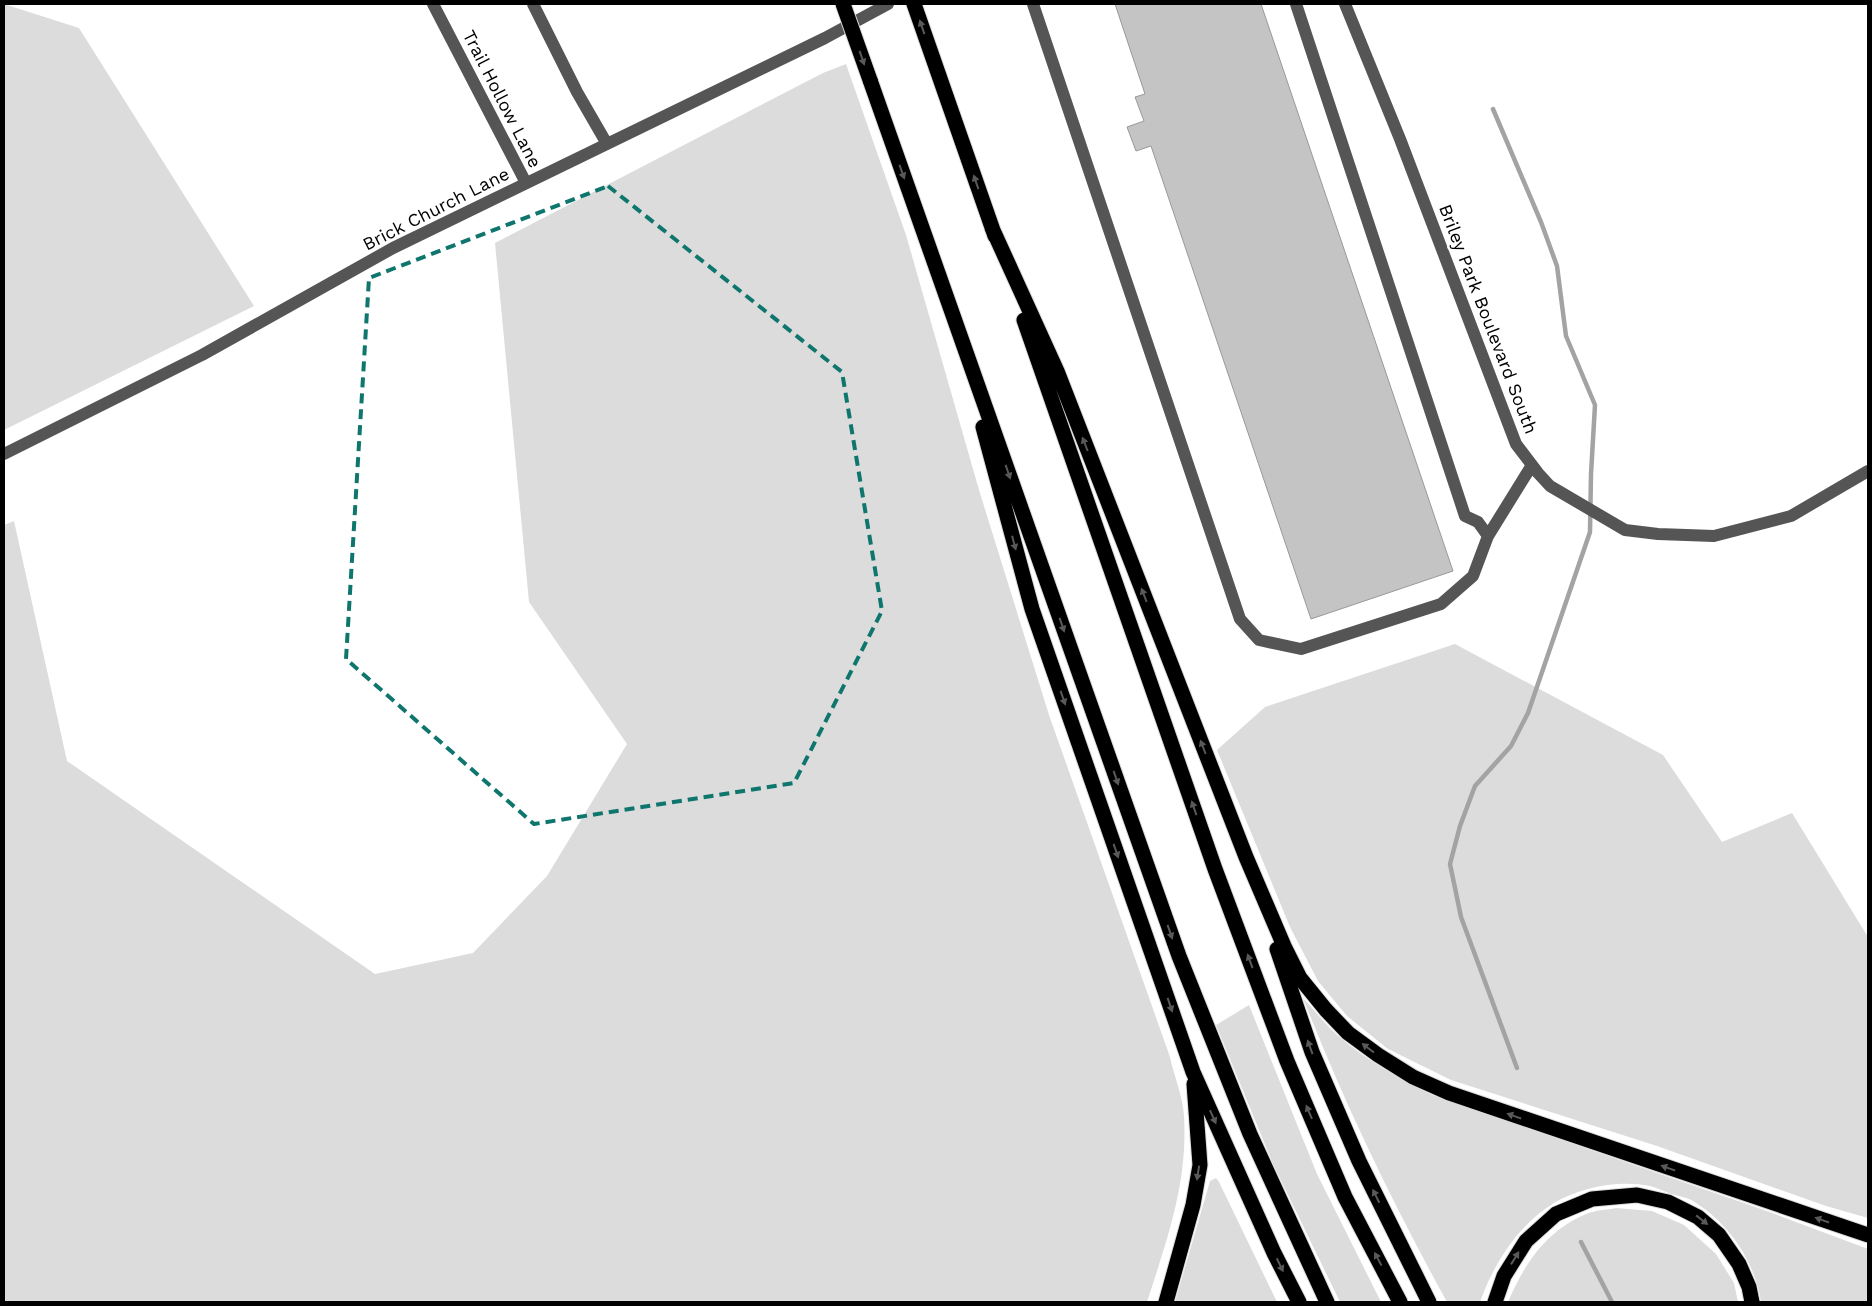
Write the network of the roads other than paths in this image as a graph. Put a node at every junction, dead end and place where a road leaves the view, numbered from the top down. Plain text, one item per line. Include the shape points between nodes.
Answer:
1 (433, 4) edge
2 (533, 4) edge
3 (843, 4) edge
4 (888, 4) edge
5 (914, 4) edge
6 (1032, 4) edge
7 (1296, 4) edge
8 (1345, 4) edge
9 (607, 144) junction
10 (526, 184) junction
11 (992, 228) junction
12 (951, 310) junction
13 (4, 454) edge
14 (1532, 465) junction
15 (1868, 471) edge
16 (1488, 536) junction
17 (1246, 857) junction
18 (1193, 1072) junction
19 (1868, 1235) edge
20 (1166, 1302) edge
21 (1298, 1302) edge
22 (1327, 1302) edge
23 (1400, 1302) edge
24 (1429, 1302) edge
25 (1495, 1302) edge
26 (1752, 1302) edge

1 - 10 street, Trail Hollow Lane
2 - 9 street
3 -> 12 highway, bridge
4 - 9 street, Brick Church Lane
11 -> 5 highway
6 - 16 street via 1240,619 1259,640 1301,649 1440,604 1474,576
7 - 16 street via 1465,516 1478,522
8 - 14 street, Briley Park Boulevard South via 1516,444
9 - 10 street, Brick Church Lane
10 - 13 street, Brick Church Lane via 393,248 202,355
17 -> 11 highway via 1057,371
23 -> 11 highway via 1345,1198 1284,1052 1215,869
12 -> 18 highway via 1032,610
12 -> 22 highway via 1178,956 1250,1134
14 - 15 street, Briley Park Boulevard South via 1550,486 1625,530 1714,536 1791,516
14 - 16 street
19 -> 17 highway via 1561,1132 1413,1077 1348,1032 1300,978
24 -> 17 highway via 1359,1161 1312,1052
18 -> 20 highway via 1200,1165 1193,1205
18 -> 21 highway
25 -> 26 highway via 1504,1276 1526,1241 1556,1214 1592,1199 1637,1195 1676,1205 1698,1217 1719,1235 1739,1264

